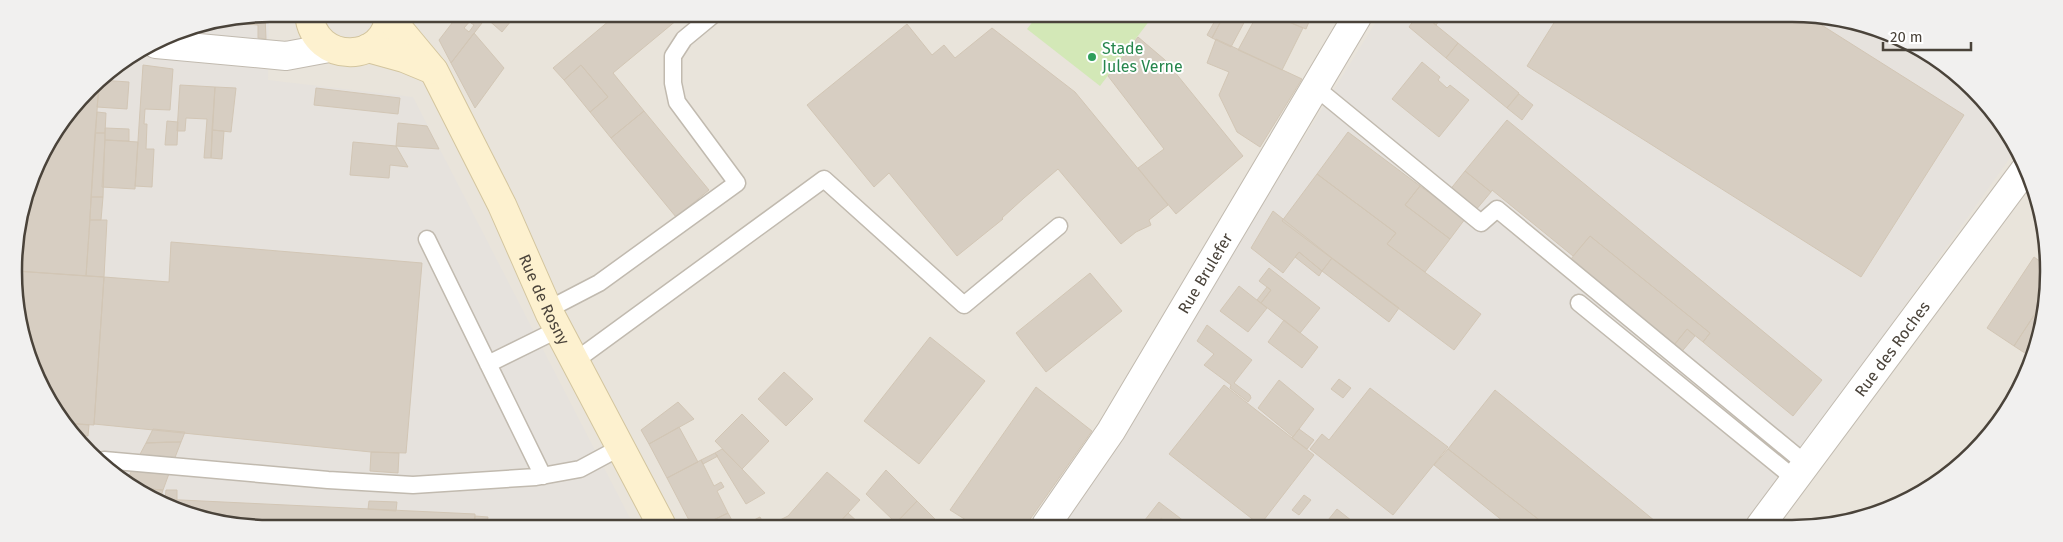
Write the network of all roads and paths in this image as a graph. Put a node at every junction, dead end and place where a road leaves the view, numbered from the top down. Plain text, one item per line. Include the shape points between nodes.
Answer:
1 (305, 22) edge
2 (311, 22) edge
3 (388, 22) edge
4 (394, 22) edge
5 (704, 22) edge
6 (1354, 22) edge
7 (167, 45) edge
8 (329, 48) junction
9 (368, 48) junction
10 (286, 56) junction
11 (434, 71) junction
12 (1315, 87) junction
13 (2021, 175) edge
14 (1058, 226) dead end
15 (427, 239) dead end
16 (1579, 303) dead end
17 (554, 319) junction
18 (575, 360) junction
19 (488, 364) junction
20 (621, 447) junction
21 (110, 461) edge
22 (1800, 471) junction
23 (543, 476) junction
24 (659, 520) edge
25 (1049, 520) edge
26 (1764, 520) edge

1 - 10 street
2 - 8 main road via 319,40
3 - 9 main road via 386,30
4 - 11 main road, Rue de Rosny
5 - 17 lane via 684,38 673,56 672,83 677,102 737,183
6 - 12 street, Rue Brulefer
7 - 10 street
8 - 9 main road via 342,52
8 - 10 street
9 - 11 main road
11 - 17 main road, Rue de Rosny via 502,205
12 - 22 lane via 1481,223 1496,209
12 - 25 street, Rue Brulefer via 1111,431
13 - 22 street, Rue des Roches
14 - 18 lane via 964,305 824,179
15 - 19 lane
16 - 22 lane
17 - 18 main road, Rue de Rosny
17 - 19 lane
18 - 20 main road, Rue de Rosny
19 - 23 lane
20 - 23 lane via 580,469
20 - 24 main road, Rue de Rosny
21 - 23 lane via 413,485
22 - 26 street, Rue des Roches

